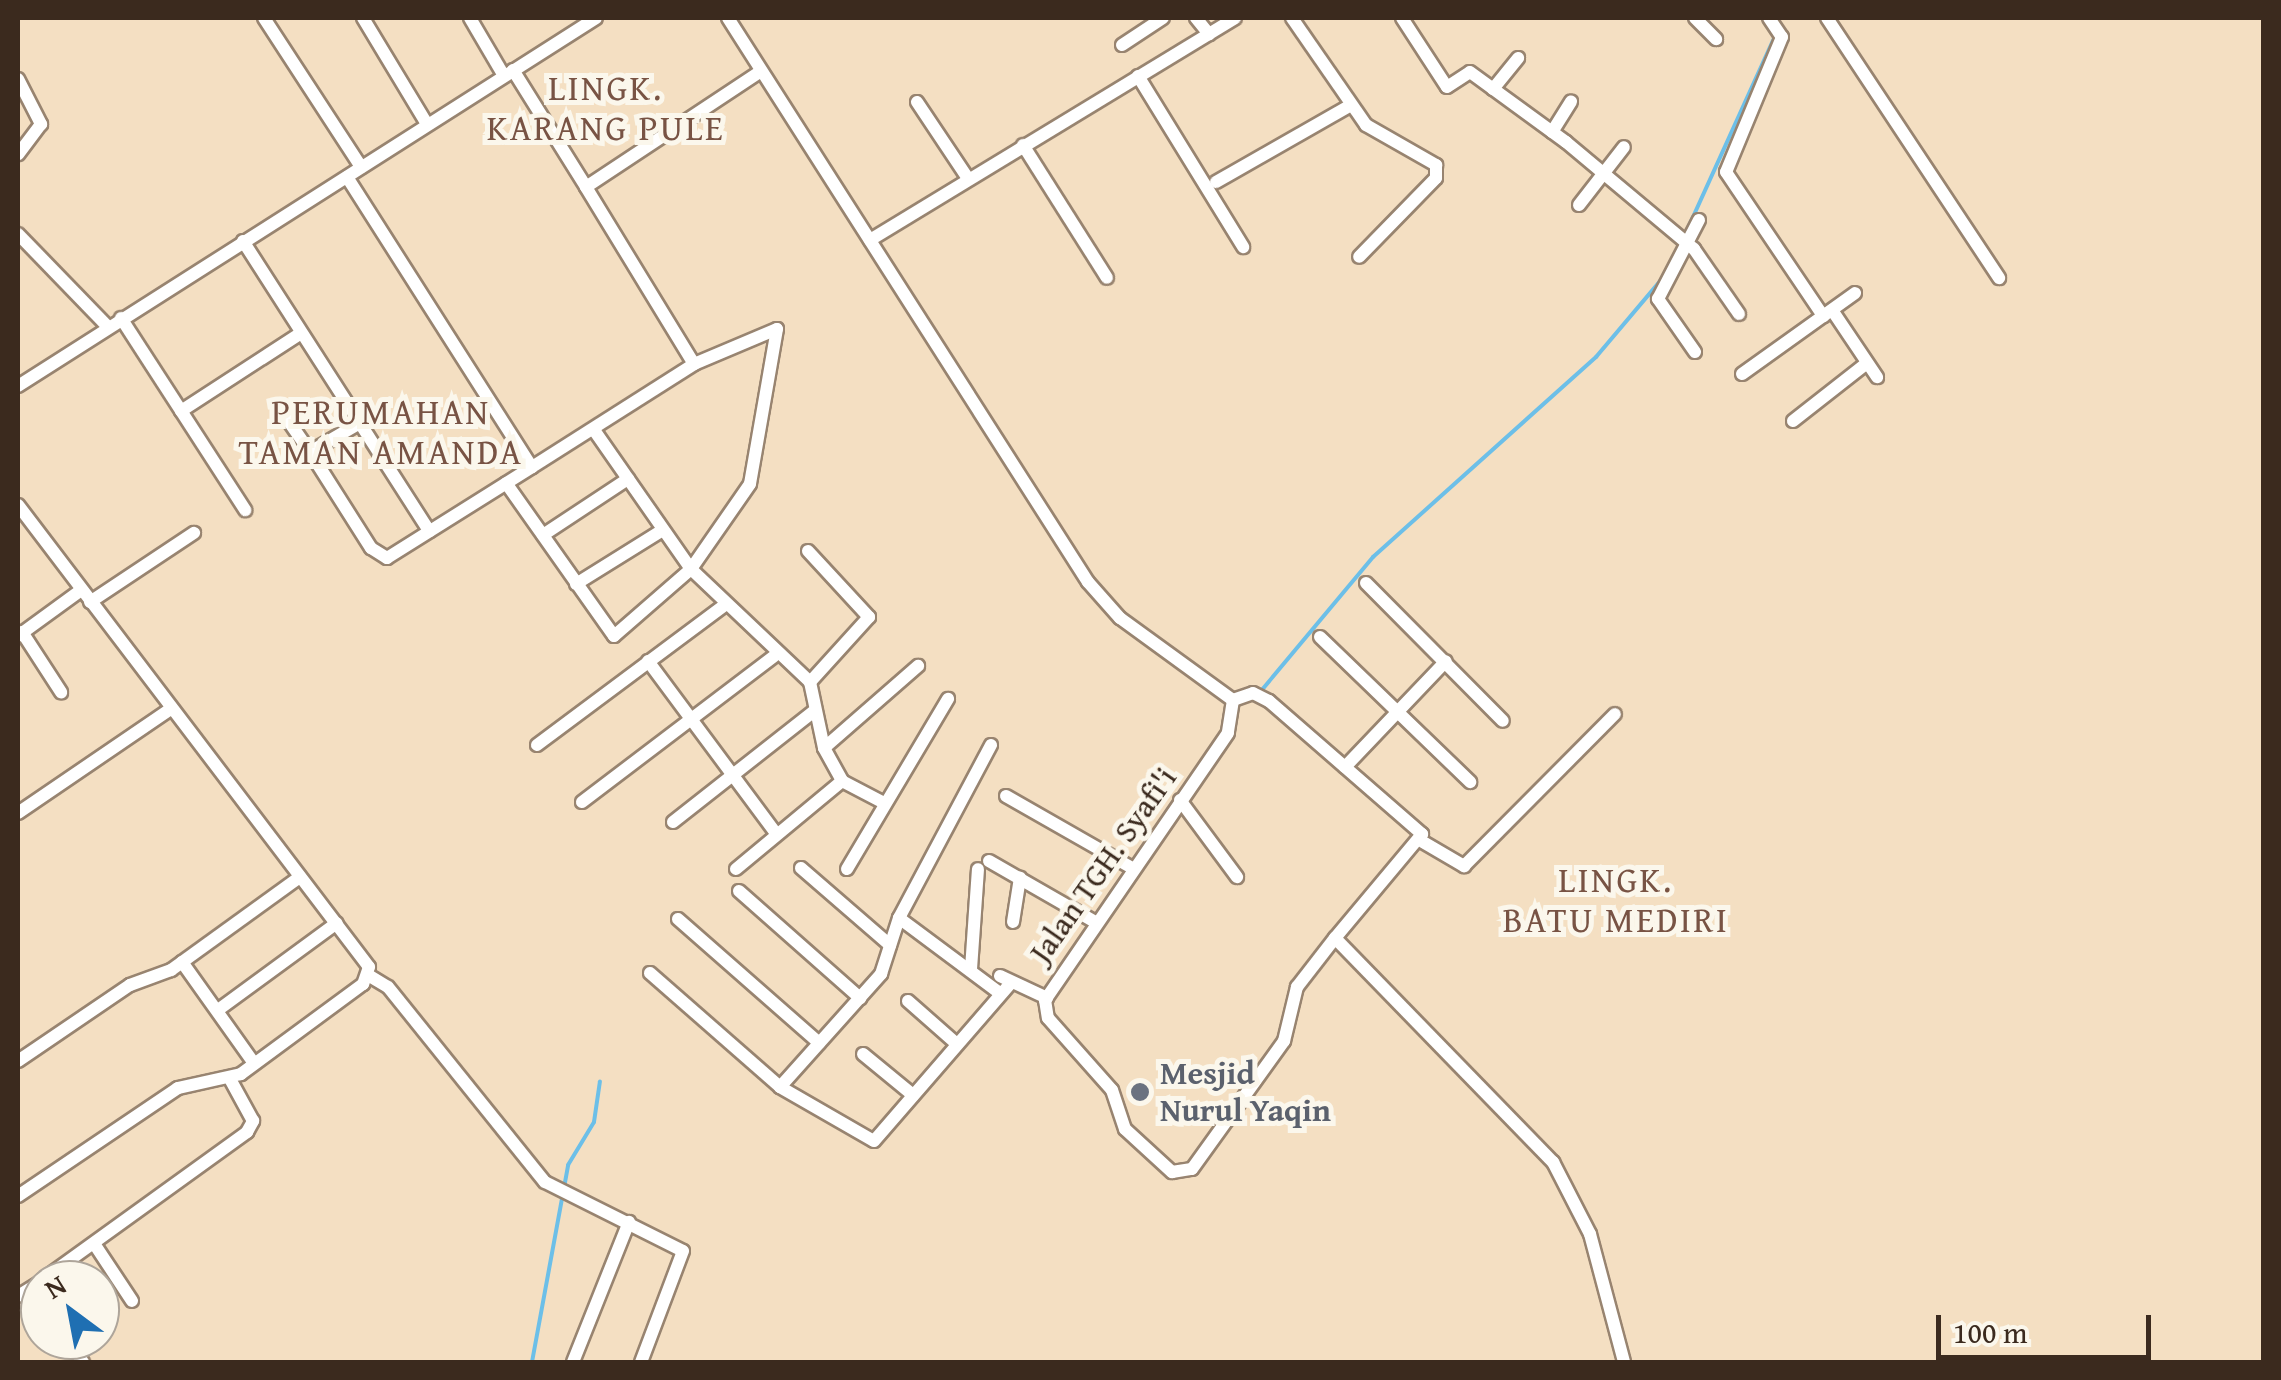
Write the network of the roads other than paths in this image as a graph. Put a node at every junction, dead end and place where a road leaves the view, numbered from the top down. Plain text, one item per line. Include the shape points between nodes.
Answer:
1 (264, 18) edge
2 (363, 18) edge
3 (470, 18) edge
4 (596, 18) edge
5 (728, 18) edge
6 (1163, 18) edge
7 (1196, 18) edge
8 (1235, 18) edge
9 (1292, 18) edge
10 (1402, 18) edge
11 (1695, 18) edge
12 (1827, 18) edge
13 (1772, 20) edge
14 (1209, 34) junction
15 (1716, 39) dead end
16 (1122, 45) dead end
17 (1518, 58) dead end
18 (761, 71) junction
19 (508, 72) junction
20 (1138, 76) junction
21 (18, 79) edge
22 (1494, 89) junction
23 (916, 102) dead end
24 (1571, 102) dead end
25 (1352, 105) junction
26 (427, 124) junction
27 (1552, 132) junction
28 (1023, 146) junction
29 (1624, 147) dead end
30 (18, 154) edge
31 (361, 167) junction
32 (1603, 175) junction
33 (346, 176) junction
34 (967, 177) junction
35 (1216, 182) dead end
36 (586, 187) junction
37 (1578, 204) dead end
38 (1699, 220) dead end
39 (18, 234) edge
40 (870, 240) junction
41 (243, 241) junction
42 (1242, 247) dead end
43 (1684, 248) junction
44 (1359, 256) dead end
45 (1107, 278) dead end
46 (1999, 278) dead end
47 (1856, 293) dead end
48 (1827, 313) junction
49 (1738, 314) dead end
50 (121, 318) junction
51 (107, 326) junction
52 (301, 333) junction
53 (1694, 352) dead end
54 (1867, 363) junction
55 (694, 364) junction
56 (1742, 374) dead end
57 (1877, 377) dead end
58 (18, 386) edge
59 (181, 410) junction
60 (283, 413) dead end
61 (1793, 421) dead end
62 (358, 424) junction
63 (594, 430) junction
64 (310, 452) junction
65 (532, 467) junction
66 (628, 480) junction
67 (506, 483) junction
68 (18, 505) edge
69 (245, 510) dead end
70 (429, 531) junction
71 (660, 531) junction
72 (194, 533) dead end
73 (543, 535) junction
74 (808, 551) dead end
75 (691, 569) junction
76 (1366, 583) dead end
77 (576, 584) junction
78 (86, 596) junction
79 (726, 605) junction
80 (20, 634) edge
81 (1320, 637) dead end
82 (774, 656) junction
83 (648, 661) junction
84 (1446, 661) junction
85 (918, 666) dead end
86 (810, 682) junction
87 (61, 692) dead end
88 (948, 699) dead end
89 (1234, 700) junction
90 (172, 708) junction
91 (1398, 711) junction
92 (813, 712) junction
93 (1615, 714) dead end
94 (692, 720) junction
95 (1503, 721) dead end
96 (537, 744) dead end
97 (991, 745) dead end
98 (824, 748) junction
99 (1346, 767) junction
100 (735, 774) junction
101 (842, 781) junction
102 (1470, 782) dead end
103 (1006, 796) dead end
104 (1180, 800) junction
105 (582, 802) dead end
106 (884, 803) junction
107 (18, 813) edge
108 (673, 822) dead end
109 (775, 832) junction
110 (1423, 842) junction
111 (801, 868) dead end
112 (1132, 868) junction
113 (736, 869) dead end
114 (848, 869) dead end
115 (1237, 876) dead end
116 (300, 877) junction
117 (1020, 878) junction
118 (739, 891) dead end
119 (899, 918) junction
120 (678, 919) dead end
121 (1013, 922) dead end
122 (1095, 922) junction
123 (337, 923) junction
124 (1335, 938) junction
125 (890, 944) junction
126 (182, 962) junction
127 (972, 969) junction
128 (650, 973) dead end
129 (368, 975) junction
130 (1003, 984) junction
131 (860, 998) junction
132 (1047, 998) junction
133 (908, 1000) dead end
134 (218, 1010) junction
135 (820, 1043) junction
136 (957, 1044) junction
137 (863, 1054) dead end
138 (18, 1061) edge
139 (251, 1064) junction
140 (230, 1079) junction
141 (780, 1087) junction
142 (913, 1095) junction
143 (18, 1196) edge
144 (629, 1222) junction
145 (95, 1245) junction
146 (75, 1260) edge
147 (132, 1302) dead end
148 (573, 1362) edge
149 (641, 1362) edge
150 (1624, 1362) edge

1 - 31 street
2 - 26 street
3 - 19 street
4 - 19 street
5 - 18 street
6 - 16 street
7 - 14 street
8 - 14 street
9 - 25 street
10 - 22 street via 1448,87 1470,72
11 - 15 street
12 - 46 street
13 - 48 street via 1782,38 1726,172
14 - 20 street
17 - 22 street
18 - 36 street
18 - 40 street
19 - 26 street
19 - 36 street
20 - 28 street
20 - 42 street
21 - 30 street via 41,124
22 - 27 street
23 - 34 street
24 - 27 street
25 - 35 street
25 - 44 street via 1375,132 1413,145 1438,171
26 - 31 street
27 - 32 street
28 - 34 street
28 - 45 street
29 - 32 street
31 - 33 street
32 - 37 street
32 - 43 street
33 - 41 street
33 - 65 street
34 - 40 street
36 - 55 street
38 - 43 street
39 - 51 street
40 - 89 street via 1096,594
41 - 50 street
41 - 52 street
43 - 49 street via 1694,249
43 - 53 street via 1658,299
47 - 48 street
48 - 54 street
48 - 56 street
50 - 51 street
50 - 59 street
51 - 58 street
52 - 59 street
52 - 62 street
54 - 57 street
54 - 61 street
55 - 63 street
55 - 75 street via 777,329 755,474
59 - 69 street
60 - 64 street
62 - 64 street
62 - 70 street
63 - 65 street
63 - 66 street
64 - 70 street via 375,553 392,559
65 - 67 street
66 - 71 street
66 - 73 street
67 - 70 street
67 - 73 street
68 - 78 street
71 - 75 street
71 - 77 street
72 - 78 street
73 - 77 street
74 - 86 street via 869,618
75 - 77 street via 612,637
75 - 79 street
76 - 84 street
78 - 80 street
78 - 90 street
79 - 82 street
79 - 83 street
80 - 87 street
81 - 91 street
82 - 86 street
82 - 94 street
83 - 94 street
83 - 96 street
84 - 91 street
84 - 95 street
85 - 98 street
86 - 92 street
88 - 106 street
89 - 99 street via 1258,696
89 - 104 street, Jalan TGH. Syafi'i via 1232,725
90 - 107 street
90 - 116 street
91 - 99 street
91 - 102 street
92 - 98 street
92 - 100 street
93 - 110 street via 1464,866
94 - 100 street
94 - 105 street
97 - 119 street
98 - 101 street
99 - 110 street
100 - 108 street
100 - 109 street
101 - 106 street
101 - 109 street
103 - 112 street
104 - 112 street, Jalan TGH. Syafi'i
104 - 115 street
106 - 114 street
109 - 113 street
110 - 124 street
111 - 125 street
112 - 122 street, Jalan TGH. Syafi'i
116 - 123 street
116 - 126 street
117 - 121 street
117 - 122 street
117 - 127 street via 984,865
118 - 131 street
119 - 125 street
119 - 127 street
120 - 135 street
122 - 132 street, Jalan TGH. Syafi'i
123 - 129 street
123 - 134 street
124 - 132 street, Jalan TGH. Syafi'i via 1297,988 1284,1041 1192,1169 1172,1172 1130,1134 1108,1084 1048,1018
124 - 150 street via 1540,1144 1591,1239
125 - 131 street
126 - 134 street
126 - 138 street via 130,985
127 - 130 street
128 - 141 street
129 - 139 street
129 - 144 street via 388,987 545,1182 565,1198
130 - 132 street
130 - 136 street
131 - 135 street
133 - 136 street
134 - 139 street
135 - 141 street
136 - 142 street
137 - 142 street
139 - 140 street
140 - 143 street via 178,1088
140 - 145 street via 252,1126
141 - 142 street via 874,1140
144 - 148 street
144 - 149 street via 683,1255
145 - 146 street
145 - 147 street

